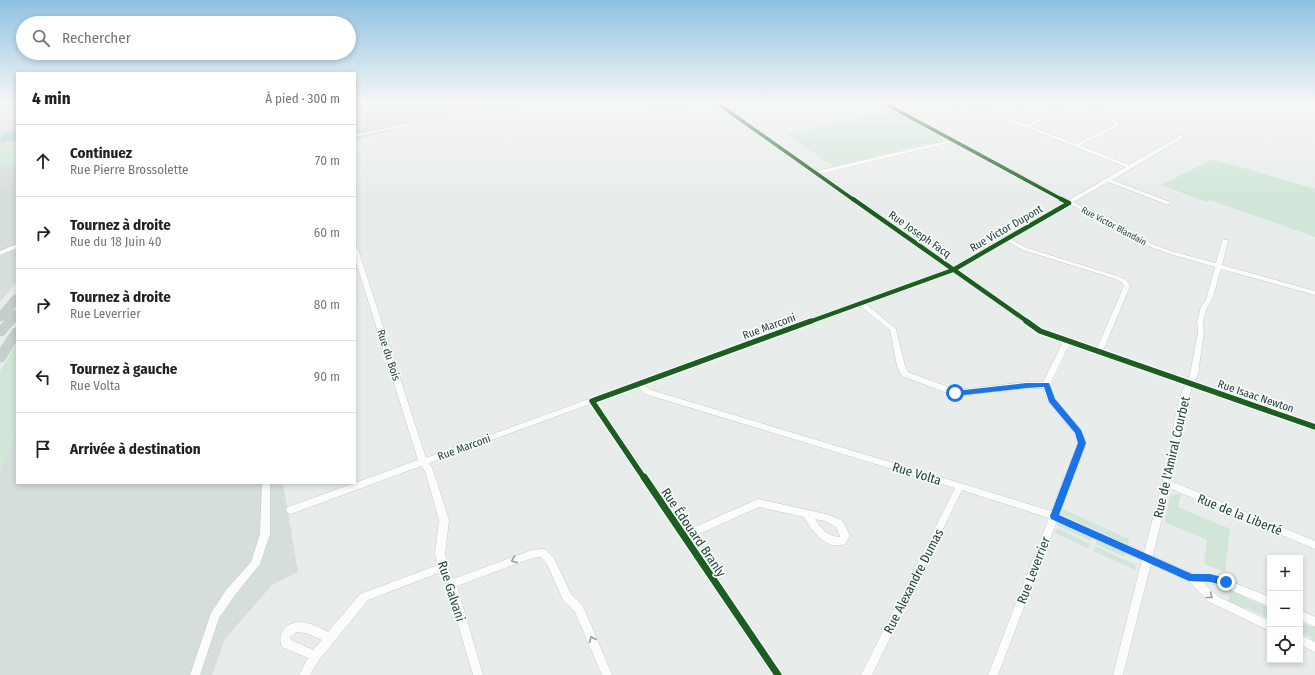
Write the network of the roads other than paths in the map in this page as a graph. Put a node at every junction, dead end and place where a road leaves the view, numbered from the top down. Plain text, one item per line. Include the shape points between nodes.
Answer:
1 (762, 134) edge
2 (944, 134) edge
3 (1047, 134) edge
4 (1099, 134) edge
5 (1181, 138) dead end
6 (955, 140) junction
7 (1075, 146) junction
8 (1130, 167) junction
9 (816, 173) junction
10 (1108, 180) junction
11 (1070, 202) junction
12 (1168, 203) dead end
13 (1006, 240) junction
14 (1225, 241) dead end
15 (16, 246) edge
16 (356, 252) edge
17 (0, 253) edge
18 (1219, 266) junction
19 (953, 270) junction
20 (1315, 293) edge
21 (16, 299) edge
22 (861, 303) junction
23 (16, 314) edge
24 (0, 318) edge
25 (0, 333) edge
26 (16, 333) edge
27 (1068, 341) junction
28 (1099, 352) junction
29 (0, 358) edge
30 (637, 384) junction
31 (1191, 384) junction
32 (1046, 385) junction
33 (592, 401) junction
34 (1315, 427) edge
35 (423, 462) junction
36 (266, 484) edge
37 (1166, 484) junction
38 (960, 486) junction
39 (291, 510) dead end
40 (807, 514) dead end
41 (1054, 516) junction
42 (684, 536) junction
43 (1315, 545) edge
44 (1147, 558) junction
45 (443, 567) junction
46 (1192, 578) junction
47 (451, 584) junction
48 (1267, 601) edge
49 (1303, 616) edge
50 (1315, 622) edge
51 (1267, 625) edge
52 (330, 638) junction
53 (1303, 641) edge
54 (1315, 647) edge
55 (315, 656) junction
56 (195, 675) edge
57 (304, 675) edge
58 (478, 675) edge
59 (607, 675) edge
60 (778, 675) edge
61 (866, 675) edge
62 (993, 675) edge
63 (1118, 675) edge

1 - 9 street, Rue Joseph Facq
2 - 6 street, Rue Victor Blandain
3 - 7 street
4 - 7 street
5 - 8 street, Rue Victor Dupont
6 - 9 street
6 - 11 street, Rue Victor Blandain
7 - 8 street
8 - 10 street, Rue Victor Dupont
9 - 19 street, Rue Joseph Facq
10 - 11 street, Rue Victor Dupont
10 - 12 street
11 - 13 street, Rue Victor Dupont
11 - 18 street, Rue Victor Blandain via 1160,249
13 - 19 street, Rue Victor Dupont
13 - 28 street via 1025,249 1124,281 1127,286
14 - 18 street, Rue de l'Amiral Courbet
15 - 17 street
16 - 35 street, Rue du Bois
18 - 20 street, Rue Victor Blandain
18 - 31 street, Rue de l'Amiral Courbet via 1200,321 1201,332
19 - 22 street, Rue Marconi
19 - 27 street, Rue Joseph Facq via 1040,331
21 - 24 highway
22 - 30 street, Rue Marconi
22 - 32 street via 893,329 905,374 955,393
23 - 25 highway
26 - 29 highway
27 - 28 street, Rue Joseph Facq
27 - 32 street
28 - 31 street, Rue Joseph Facq
30 - 33 street, Rue Marconi
30 - 38 street, Rue Volta via 648,392
31 - 34 street, Rue Isaac Newton
31 - 37 street, Rue de l'Amiral Courbet via 1186,391 1176,427
32 - 41 street, Rue Leverrier via 1051,400 1078,432 1082,443
33 - 35 street, Rue Marconi
33 - 42 street, Rue Édouard Branly
35 - 39 street, Rue Marconi
35 - 45 street, Rue Galvani via 429,470 444,520 440,554
36 - 56 street via 265,534 255,564 231,592 216,616
37 - 43 street, Rue de la Liberté
37 - 44 street, Rue de l'Amiral Courbet
38 - 41 street, Rue Volta
38 - 61 street, Rue Alexandre Dumas
40 - 42 street via 758,503
41 - 44 street, Rue Volta
41 - 62 street, Rue Leverrier
42 - 60 street, Rue Édouard Branly
44 - 46 street, Rue Volta
44 - 63 street, Rue de l'Amiral Courbet
45 - 47 street, Rue Galvani
45 - 52 street via 364,597
46 - 48 street, Rue Volta via 1217,580
46 -> 51 street, Rue Volta via 1213,599
47 - 58 street, Rue Galvani
59 -> 47 street via 579,609 567,597 551,561 543,554 532,554
49 - 50 street
52 - 55 street
52 - 55 street via 300,626 291,628 285,635 286,643
53 - 54 street
55 - 57 street

